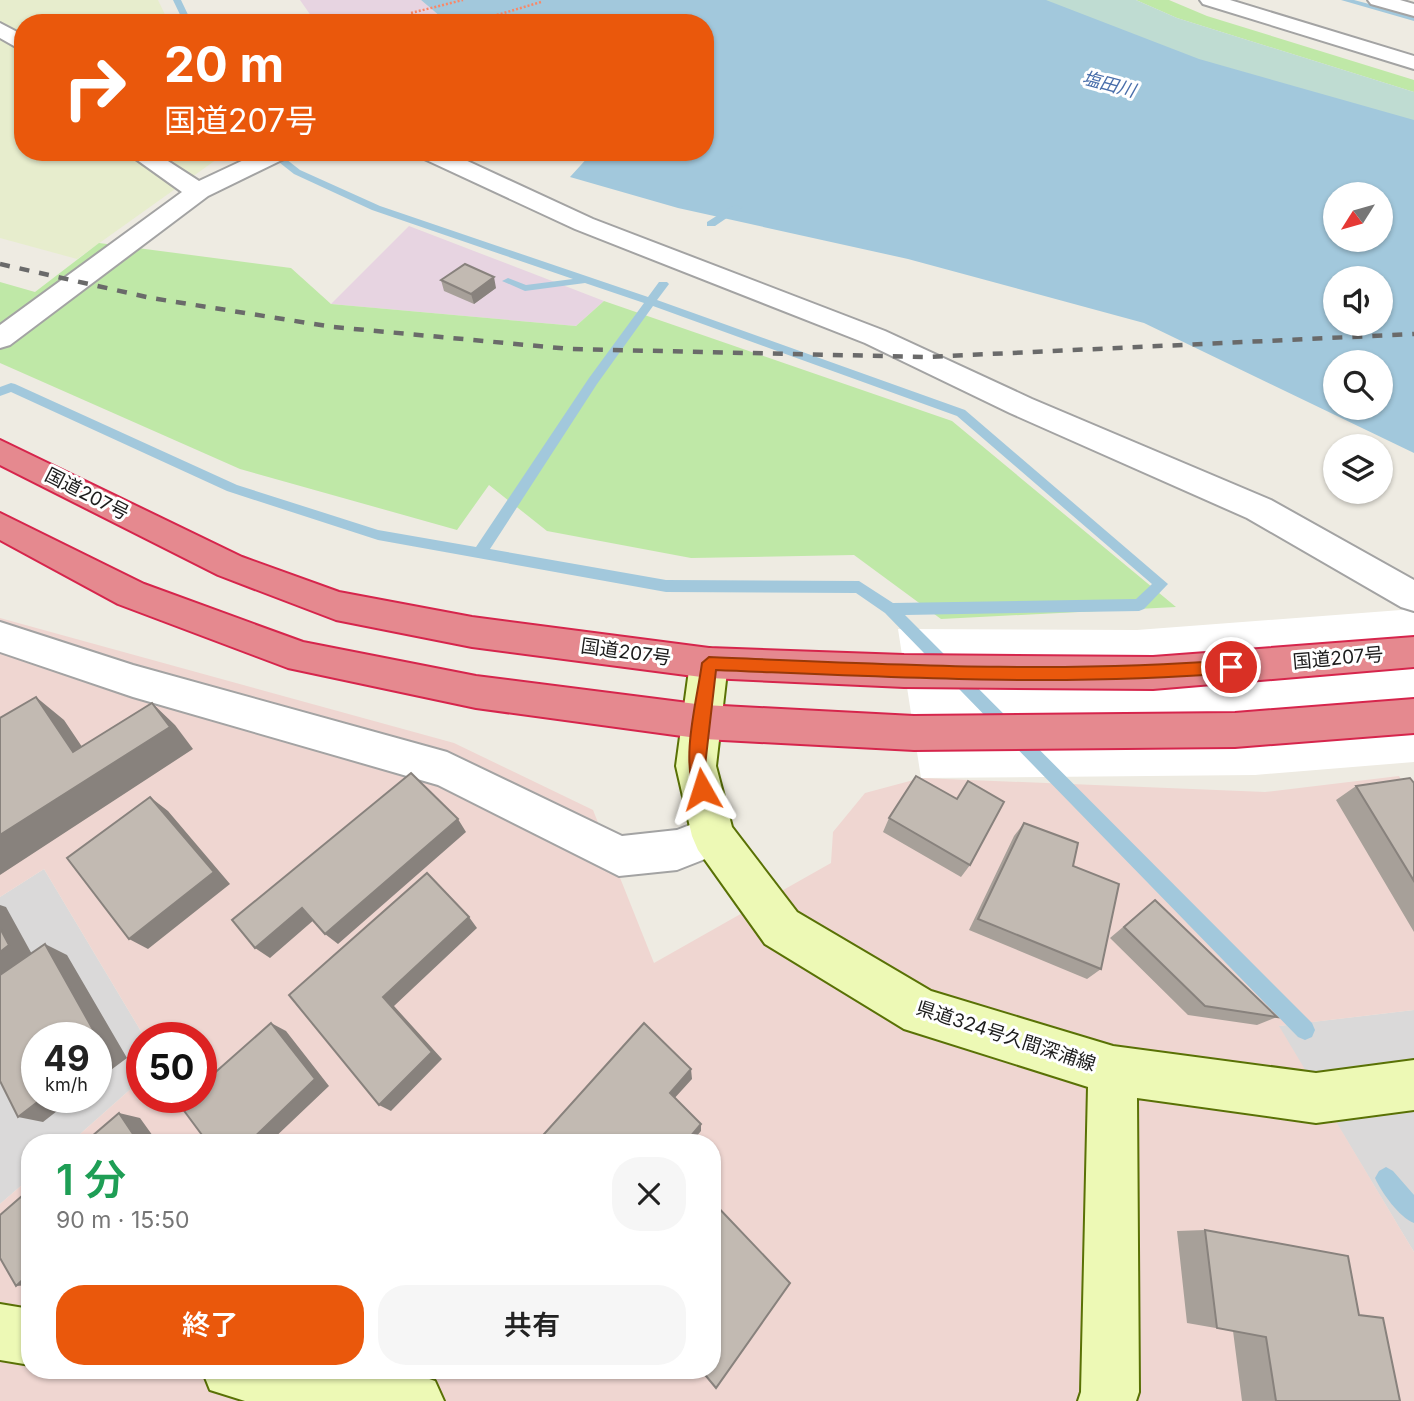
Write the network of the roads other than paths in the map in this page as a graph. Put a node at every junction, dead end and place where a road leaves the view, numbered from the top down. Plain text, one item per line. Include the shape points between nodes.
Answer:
1 (1210, 0) edge
2 (1378, 0) edge
3 (1414, 10) edge
4 (1414, 63) edge
5 (151, 161) edge
6 (261, 161) edge
7 (448, 161) edge
8 (199, 191) junction
9 (0, 340) edge
10 (0, 452) edge
11 (0, 525) edge
12 (1414, 597) edge
13 (0, 637) edge
14 (1414, 652) edge
15 (709, 663) junction
16 (1414, 716) edge
17 (704, 722) junction
18 (713, 836) junction
19 (1113, 1070) junction
20 (1414, 1085) edge
21 (0, 1332) edge
22 (21, 1336) edge
23 (284, 1379) edge
24 (415, 1401) edge
25 (1107, 1401) edge

1 - 4 street
2 - 3 street
5 - 8 street
6 - 8 street
7 - 12 street via 584,224 875,337 1020,406 1259,509
8 - 9 street
10 - 15 highway, 国道207号 via 230,566 336,606 472,632
11 - 17 highway via 131,594 301,657 476,692
13 - 18 street via 133,681 447,770 619,856 677,850
14 - 15 highway, 国道207号 via 1153,673 904,671
15 - 17 main road, 県道324号久間深浦線
16 - 17 highway via 1235,730 914,733
17 - 18 main road, 県道324号久間深浦線 via 696,766
18 - 19 main road, 県道324号久間深浦線 via 781,928 921,1012
19 - 20 main road, 県道324号久間深浦線 via 1316,1098
19 - 25 main road
21 - 22 main road
23 - 24 main road

